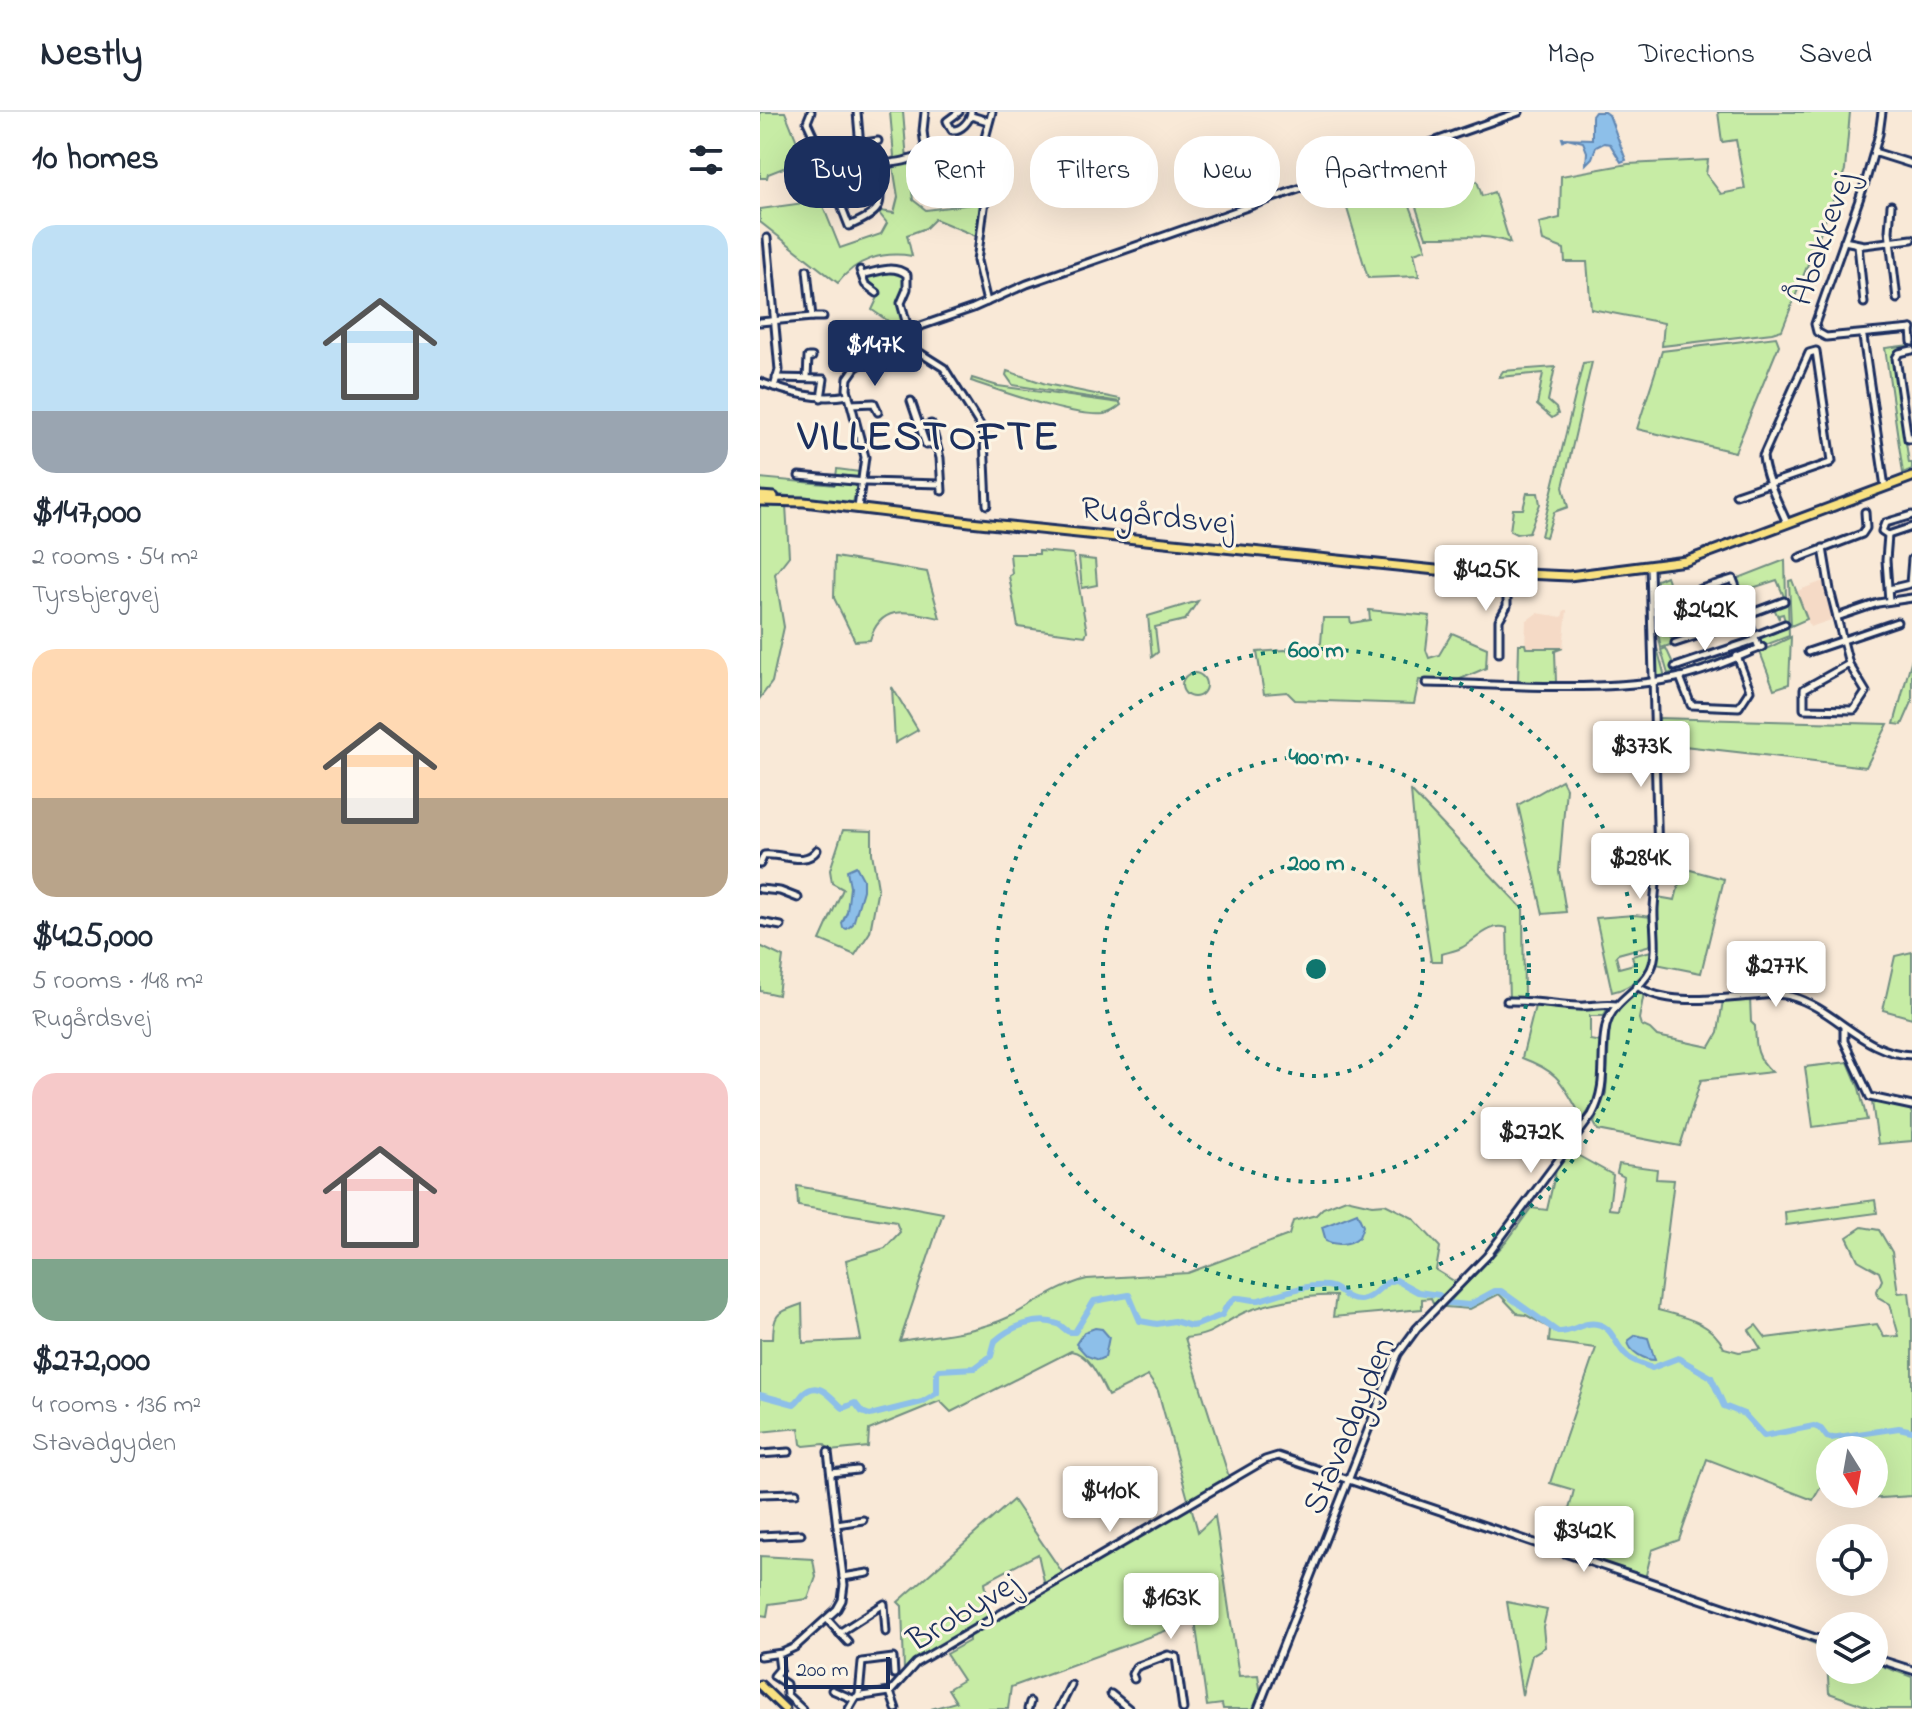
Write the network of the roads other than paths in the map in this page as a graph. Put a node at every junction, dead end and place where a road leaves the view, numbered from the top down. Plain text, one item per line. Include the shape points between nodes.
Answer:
1 (811, 112) edge
2 (857, 112) edge
3 (925, 112) edge
4 (959, 112) edge
5 (992, 112) edge
6 (1519, 112) edge
7 (1882, 112) edge
8 (971, 114) edge
9 (988, 121) junction
10 (813, 136) edge
11 (859, 136) edge
12 (924, 136) edge
13 (985, 136) edge
14 (1874, 152) junction
15 (957, 164) joint
16 (1912, 164) edge
17 (1891, 205) dead end
18 (842, 208) edge
19 (878, 208) edge
20 (984, 208) edge
21 (767, 238) dead end
22 (1912, 239) edge
23 (1844, 241) junction
24 (1890, 242) junction
25 (1858, 245) junction
26 (760, 259) edge
27 (768, 259) junction
28 (807, 270) dead end
29 (877, 293) dead end
30 (1897, 299) dead end
31 (987, 302) junction
32 (1864, 303) dead end
33 (812, 317) junction
34 (823, 317) dead end
35 (760, 322) edge
36 (774, 322) junction
37 (1911, 329) edge
38 (852, 330) dead end
39 (909, 332) junction
40 (898, 339) junction
41 (1865, 340) dead end
42 (1912, 342) edge
43 (1912, 350) edge
44 (812, 357) dead end
45 (855, 368) junction
46 (776, 378) junction
47 (807, 378) junction
48 (760, 382) edge
49 (774, 387) junction
50 (849, 395) junction
51 (821, 398) junction
52 (911, 401) dead end
53 (851, 404) junction
54 (878, 412) dead end
55 (920, 428) junction
56 (1910, 439) edge
57 (936, 444) junction
58 (1912, 475) edge
59 (799, 476) dead end
60 (863, 482) junction
61 (1771, 483) junction
62 (1885, 486) junction
63 (1736, 495) dead end
64 (760, 498) edge
65 (987, 505) dead end
66 (858, 508) junction
67 (1865, 512) dead end
68 (1912, 515) edge
69 (1787, 523) junction
70 (1912, 527) edge
71 (1888, 535) junction
72 (1823, 548) junction
73 (1799, 558) dead end
74 (1912, 559) edge
75 (1650, 567) junction
76 (1507, 574) junction
77 (1889, 589) junction
78 (1675, 597) dead end
79 (1912, 598) edge
80 (1741, 599) junction
81 (1784, 601) dead end
82 (1889, 601) junction
83 (1747, 617) junction
84 (1837, 617) junction
85 (1675, 620) dead end
86 (1897, 622) dead end
87 (1785, 624) dead end
88 (1755, 638) junction
89 (1843, 639) junction
90 (1675, 643) dead end
91 (1808, 652) dead end
92 (1499, 653) dead end
93 (1737, 656) junction
94 (1849, 664) junction
95 (1675, 667) dead end
96 (1680, 677) junction
97 (1652, 681) junction
98 (1426, 683) dead end
99 (817, 850) dead end
100 (760, 864) edge
101 (760, 889) edge
102 (798, 898) dead end
103 (760, 922) edge
104 (781, 926) dead end
105 (1637, 986) junction
106 (1507, 1001) dead end
107 (1616, 1005) junction
108 (1845, 1027) junction
109 (1912, 1055) edge
110 (1912, 1106) edge
111 (789, 1452) dead end
112 (828, 1452) dead end
113 (760, 1454) edge
114 (857, 1470) dead end
115 (831, 1473) junction
116 (1348, 1478) junction
117 (796, 1493) dead end
118 (760, 1494) edge
119 (863, 1520) dead end
120 (837, 1524) junction
121 (801, 1534) dead end
122 (760, 1536) edge
123 (868, 1573) dead end
124 (843, 1577) junction
125 (827, 1619) junction
126 (886, 1632) dead end
127 (839, 1633) junction
128 (1816, 1638) edge
129 (848, 1642) dead end
130 (778, 1654) junction
131 (760, 1656) edge
132 (1888, 1662) edge
133 (1912, 1670) edge
134 (894, 1674) dead end
135 (1131, 1676) dead end
136 (760, 1685) edge
137 (1067, 1687) dead end
138 (832, 1690) dead end
139 (890, 1692) junction
140 (1115, 1695) dead end
141 (856, 1697) junction
142 (785, 1709) edge
143 (802, 1709) edge
144 (849, 1709) edge
145 (896, 1709) edge
146 (1059, 1709) edge
147 (1129, 1709) edge
148 (1183, 1709) edge
149 (1258, 1709) edge

1 - 10 street via 807,122
2 - 11 street
3 - 12 street
4 - 8 street via 947,121 952,130
5 - 9 street
6 - 31 street
7 - 14 street, Åbakkevej
8 - 9 street
9 - 13 street
14 - 16 street
14 - 23 street, Åbakkevej
15 - 15 street via 929,171 925,197 966,192 972,162
17 - 24 street
18 - 19 street via 849,226 871,217
20 - 31 street via 977,261
21 - 27 street
22 - 24 street
23 - 25 street
23 - 37 street, Åbakkevej via 1815,320 1817,332 1827,337
24 - 25 street
24 - 30 street
25 - 32 street
26 - 27 street
27 - 36 street
28 - 33 street
29 - 39 street via 865,284 861,272 895,269 907,275 901,303
31 - 39 street
33 - 34 street
33 - 36 street
35 - 36 street
36 - 46 street
37 - 42 street, Åbakkevej
38 - 45 street
39 - 40 street
40 - 45 street
40 - 65 street via 944,368 980,425
41 - 62 street
43 - 56 street via 1896,356
44 - 47 street
45 - 50 street via 848,378
46 - 47 street
46 - 49 street
47 - 51 street via 824,379
48 - 49 street
49 - 51 street
50 - 51 street
50 - 53 street
52 - 55 street
53 - 54 street via 874,403
53 - 60 street via 864,451
55 - 57 street via 926,445
55 - 57 street via 931,424
57 - 60 street via 942,487
58 - 62 main road, Rugårdsvej
59 - 60 street
60 - 66 street
61 - 61 street via 1763,454 1809,353 1815,350 1832,461
61 - 63 street
61 - 69 street
62 - 69 main road, Rugårdsvej
64 - 66 main road, Rugårdsvej
66 - 76 main road, Rugårdsvej
67 - 72 street via 1864,532
68 - 71 street via 1884,524 1882,531
69 - 75 main road, Rugårdsvej via 1686,561
70 - 71 street
71 - 77 street
72 - 73 street
72 - 84 street
74 - 77 street via 1910,584
75 - 76 main road, Rugårdsvej via 1569,576
75 - 97 street
76 - 92 street
77 - 82 street
78 - 80 street via 1732,578
79 - 82 street
80 - 83 street
80 - 85 street
81 - 83 street
82 - 84 street
83 - 88 street
83 - 90 street
84 - 89 street
86 - 89 street
87 - 88 street
88 - 93 street via 1760,648
88 - 95 street
89 - 91 street
89 - 94 street
93 - 96 street
93 - 96 street via 1750,690 1739,707 1691,705
94 - 94 street via 1804,689 1804,709 1854,710 1866,692
96 - 97 street
97 - 98 street
97 - 105 street via 1658,859 1654,955 1649,973
99 - 100 street via 804,860 764,855
101 - 102 street
103 - 104 street
105 - 107 street
105 - 108 street via 1685,1000 1787,995
106 - 107 street
107 - 116 street, Stavadgyden via 1605,1029 1603,1089 1592,1115 1511,1227 1398,1354
108 - 109 street via 1880,1049
108 - 110 street via 1844,1041 1870,1097
111 - 113 street
112 - 115 street
114 - 115 street
115 - 120 street
116 - 128 street, Brobyvej
116 - 139 street, Brobyvej via 1272,1457 916,1663
116 - 149 street, Stavadgyden
117 - 118 street
119 - 120 street
120 - 124 street
121 - 122 street
123 - 124 street
124 - 125 street via 842,1600
125 - 127 street
125 - 130 street via 795,1647
126 - 127 street via 884,1604
127 - 129 street
130 - 131 street
130 - 143 street via 780,1669 774,1676
132 - 133 street
134 - 141 street, Brobyvej via 893,1658 862,1662
135 - 148 street via 1136,1667 1176,1657
136 - 142 main road
137 - 146 street
138 - 141 street, Brobyvej
139 - 141 street, Brobyvej
139 - 145 street
140 - 147 street
141 - 144 street, Brobyvej

